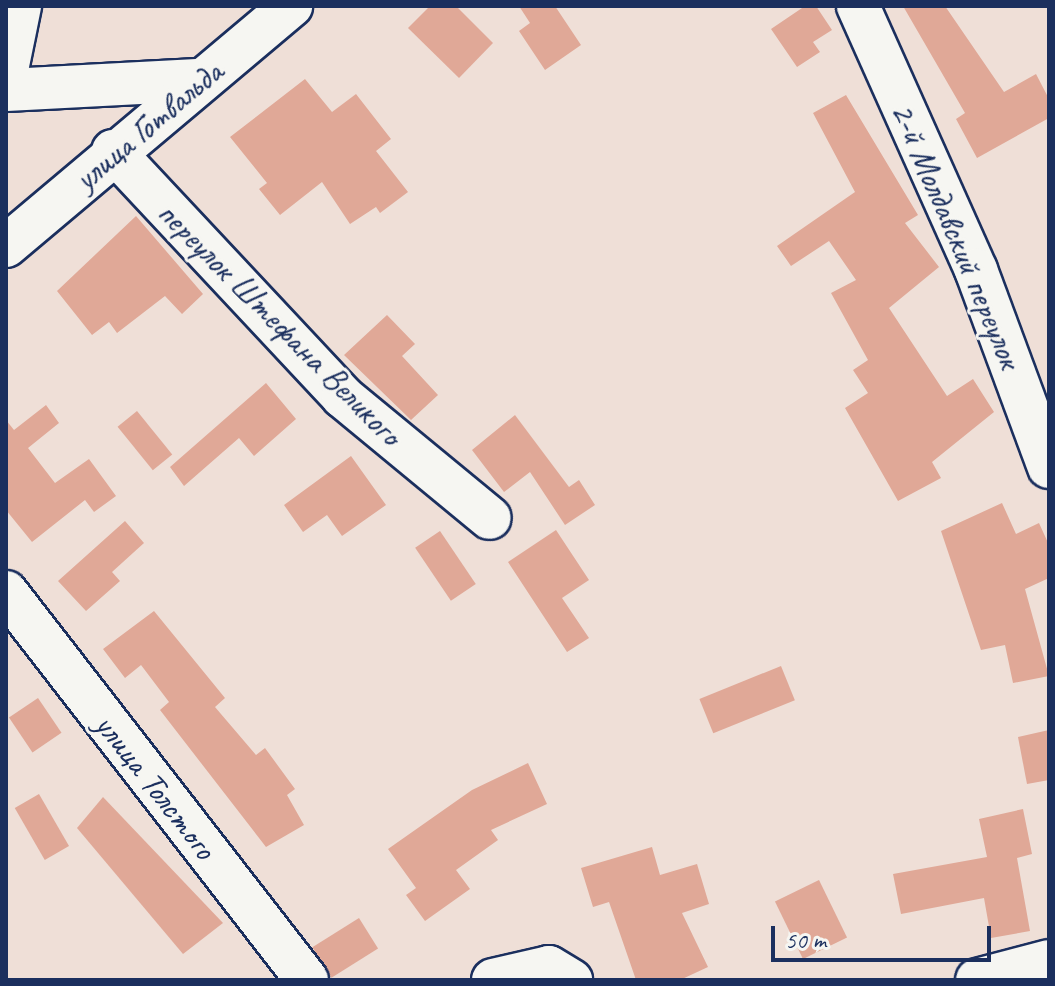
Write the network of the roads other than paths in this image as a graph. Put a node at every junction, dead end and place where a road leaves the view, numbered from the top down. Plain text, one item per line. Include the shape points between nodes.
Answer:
1 (20, 6) edge
2 (291, 6) edge
3 (858, 6) edge
4 (6, 75) edge
5 (200, 80) junction
6 (6, 90) edge
7 (113, 151) junction
8 (6, 246) edge
9 (1049, 467) edge
10 (490, 518) dead end
11 (6, 592) edge
12 (1049, 961) edge
13 (570, 979) edge
14 (307, 980) edge
15 (493, 980) edge
16 (977, 980) edge

1 - 4 street
2 - 5 street, улица Готвальда
3 - 9 street, 2-й Молдавский переулок via 976,270
5 - 6 street
5 - 7 street, улица Готвальда
7 - 8 street, улица Готвальда
7 - 10 street, переулок Штефана Великого via 343,397
11 - 14 street, улица Толстого
12 - 16 street
13 - 15 street via 549,967

